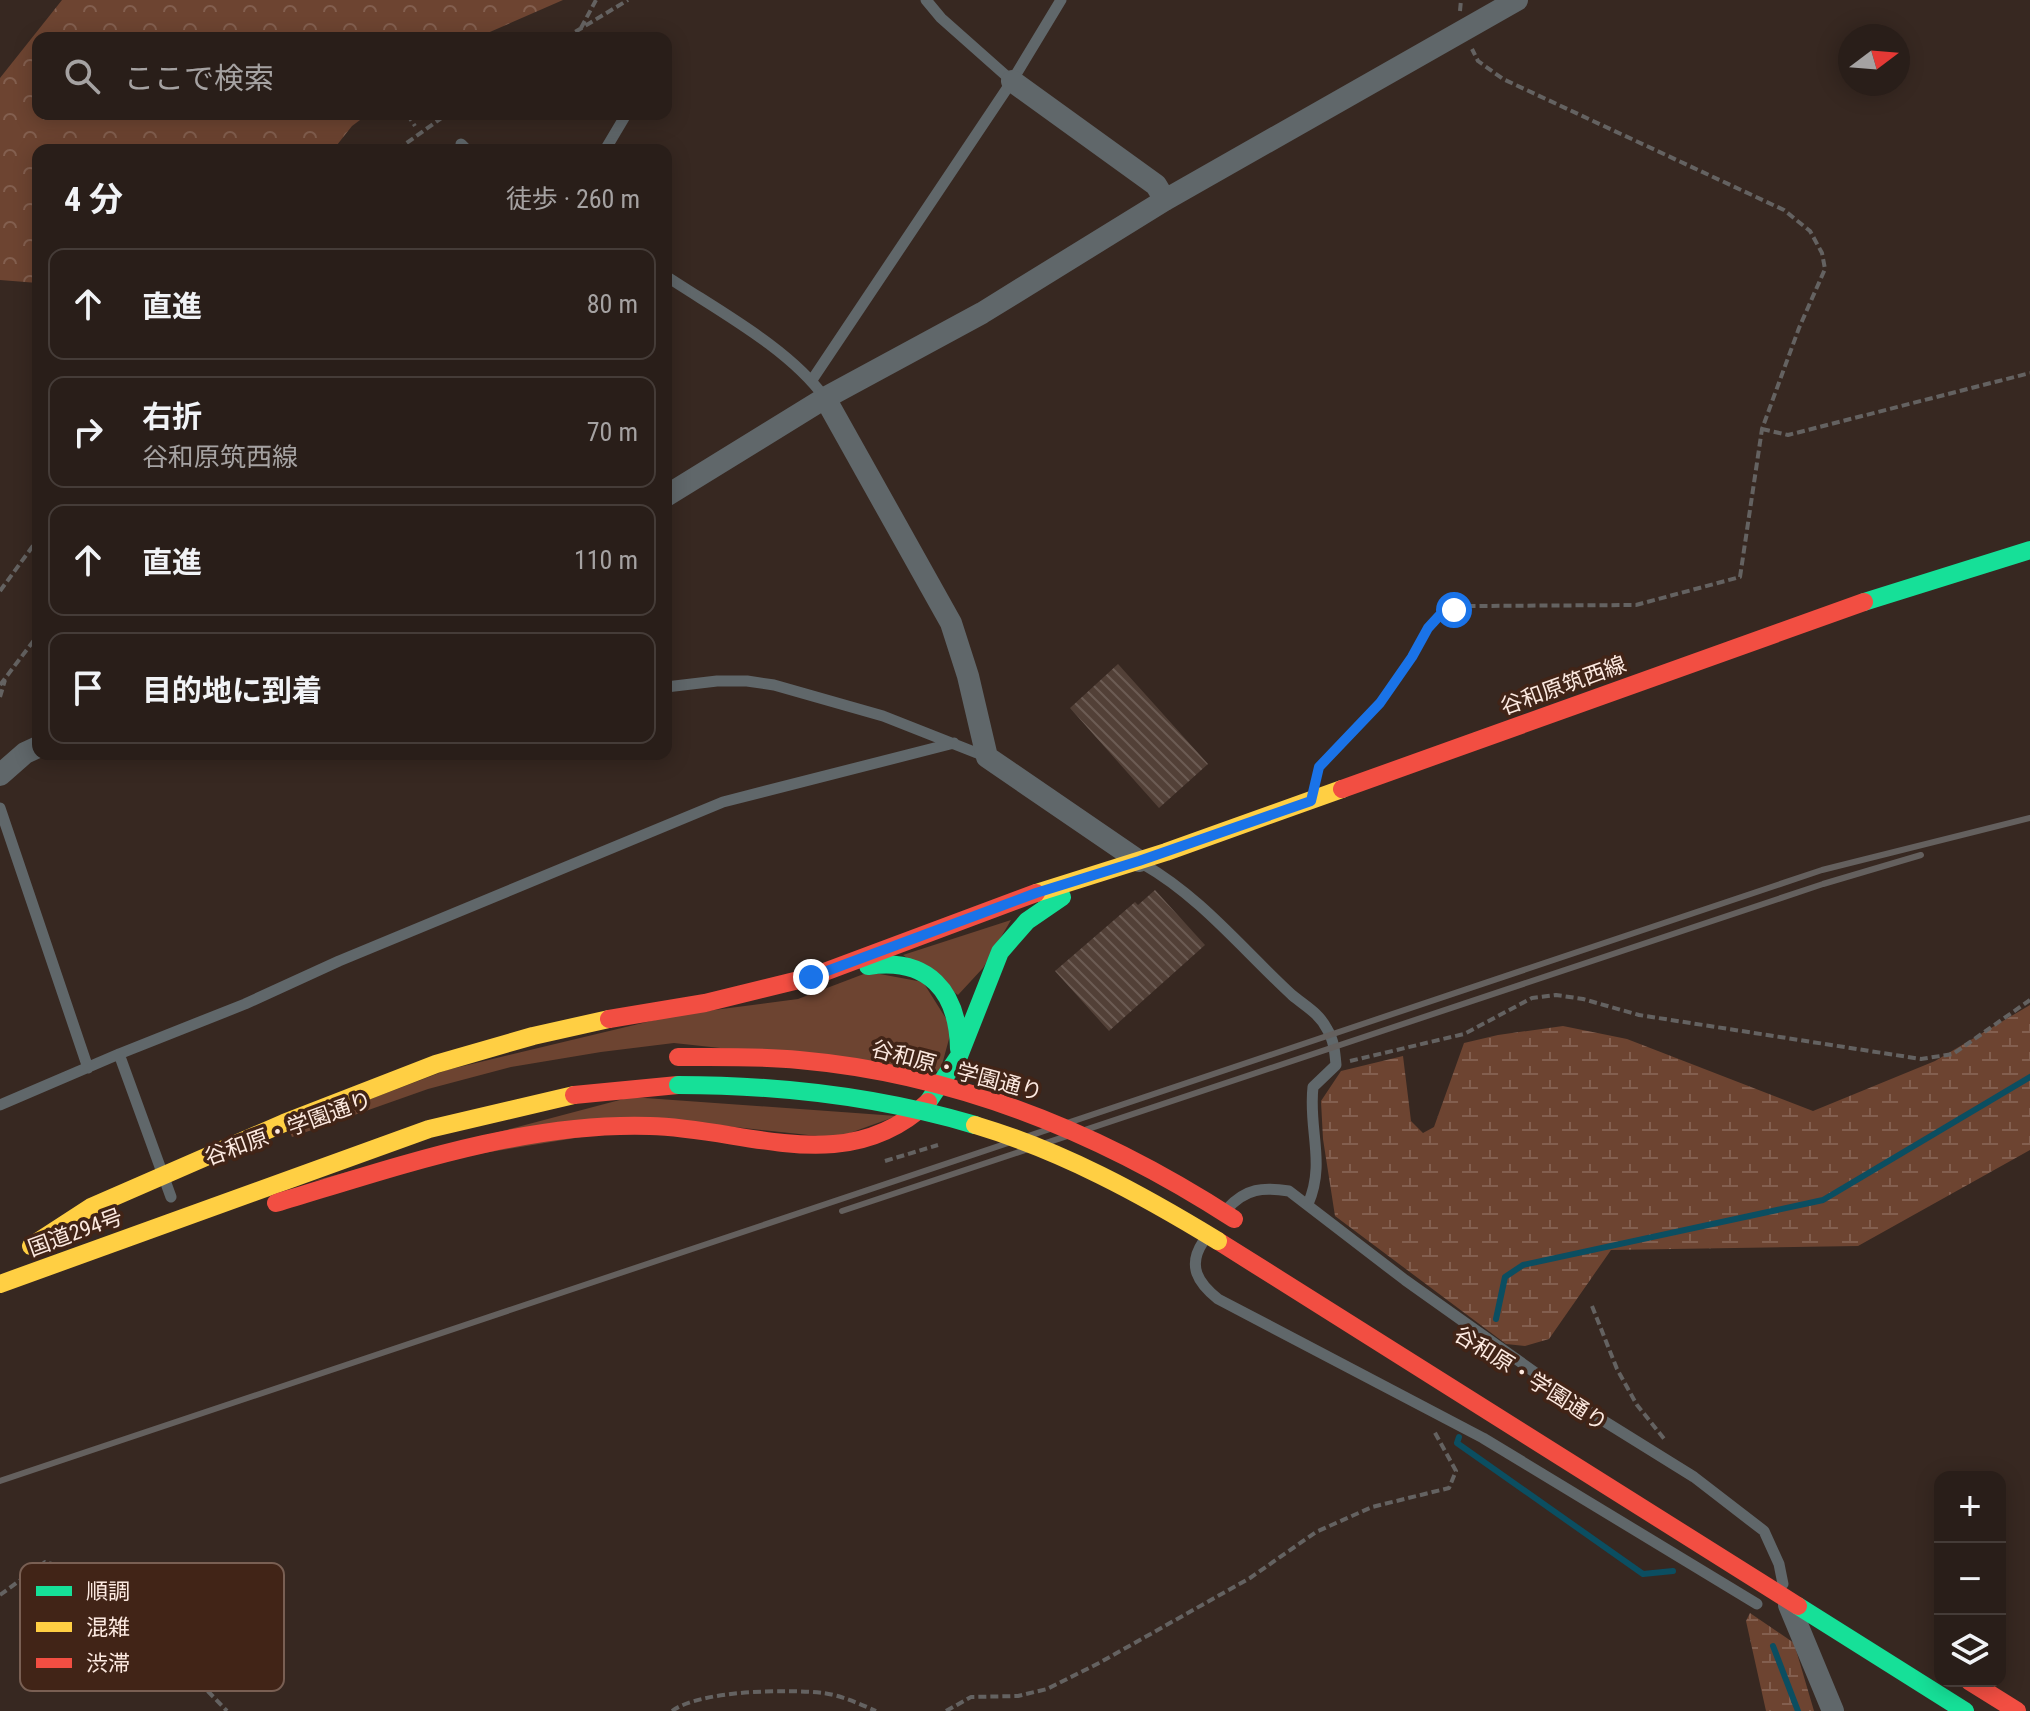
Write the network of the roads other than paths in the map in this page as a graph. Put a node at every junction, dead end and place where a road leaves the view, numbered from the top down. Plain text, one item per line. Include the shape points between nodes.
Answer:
1 (926, 0) edge
2 (1061, 0) edge
3 (1517, 0) edge
4 (1012, 81) junction
5 (623, 120) edge
6 (609, 144) edge
7 (1165, 200) junction
8 (672, 280) edge
9 (818, 389) junction
10 (672, 492) edge
11 (2030, 550) edge
12 (672, 686) edge
13 (954, 743) junction
14 (32, 750) edge
15 (987, 757) junction
16 (0, 775) edge
17 (0, 808) edge
18 (1139, 861) junction
19 (1114, 870) junction
20 (811, 977) junction
21 (119, 1054) junction
22 (958, 1056) junction
23 (672, 1057) dead end
24 (88, 1068) junction
25 (0, 1105) edge
26 (163, 1176) junction
27 (171, 1197) dead end
28 (1308, 1204) junction
29 (115, 1217) dead end
30 (1241, 1223) dead end
31 (166, 1226) junction
32 (31, 1246) junction
33 (10, 1253) dead end
34 (0, 1284) edge
35 (1756, 1549) dead end
36 (1779, 1564) junction
37 (1805, 1581) dead end
38 (1786, 1616) junction
39 (1979, 1687) edge
40 (1833, 1711) edge
41 (1965, 1711) edge
42 (2017, 1711) edge

1 - 4 lane
2 - 4 lane
3 - 7 street
4 - 7 street via 1156,185
4 - 9 lane
5 - 6 lane
7 - 9 street via 982,313
8 - 9 lane via 787,358
9 - 10 street
9 - 15 street via 951,623
11 - 18 main road, 谷和原筑西線 via 1898,590
12 - 13 lane via 717,681 774,685
13 - 15 lane
13 - 21 lane via 723,802
14 - 16 street
15 - 18 street
17 - 24 lane
18 - 19 main road, 谷和原筑西線
18 - 28 lane via 1226,929 1313,1010 1331,1035 1336,1065 1313,1087 1318,1165
19 - 20 main road via 1036,893
19 - 22 main road via 1047,905 1006,943
20 - 22 main road via 893,961 918,968 952,1003 960,1037
20 - 26 main road via 533,1036 436,1064
21 - 24 lane
21 - 26 lane
22 - 31 main road via 928,1104 899,1126 850,1145 776,1143 648,1124 576,1128 462,1151 207,1225
23 - 30 main road, 谷和原・学園通り, bridge via 801,1060 894,1075 986,1098 1116,1149
24 - 25 lane
26 - 27 lane
26 - 32 main road via 91,1207
28 - 36 lane via 1599,1418 1694,1477 1764,1531
28 - 38 lane via 1289,1191 1265,1187 1237,1197 1198,1249 1202,1286 1483,1438
29 - 32 main road
31 - 34 main road, 国道294号
31 - 38 main road, bridge via 429,1129 551,1099 678,1085 755,1084 892,1102 1002,1133 1140,1195 1218,1241
32 - 33 main road, 国道294号
35 - 36 main road
36 - 37 main road
36 - 38 lane
38 - 40 street
38 - 41 main road
39 - 42 main road

